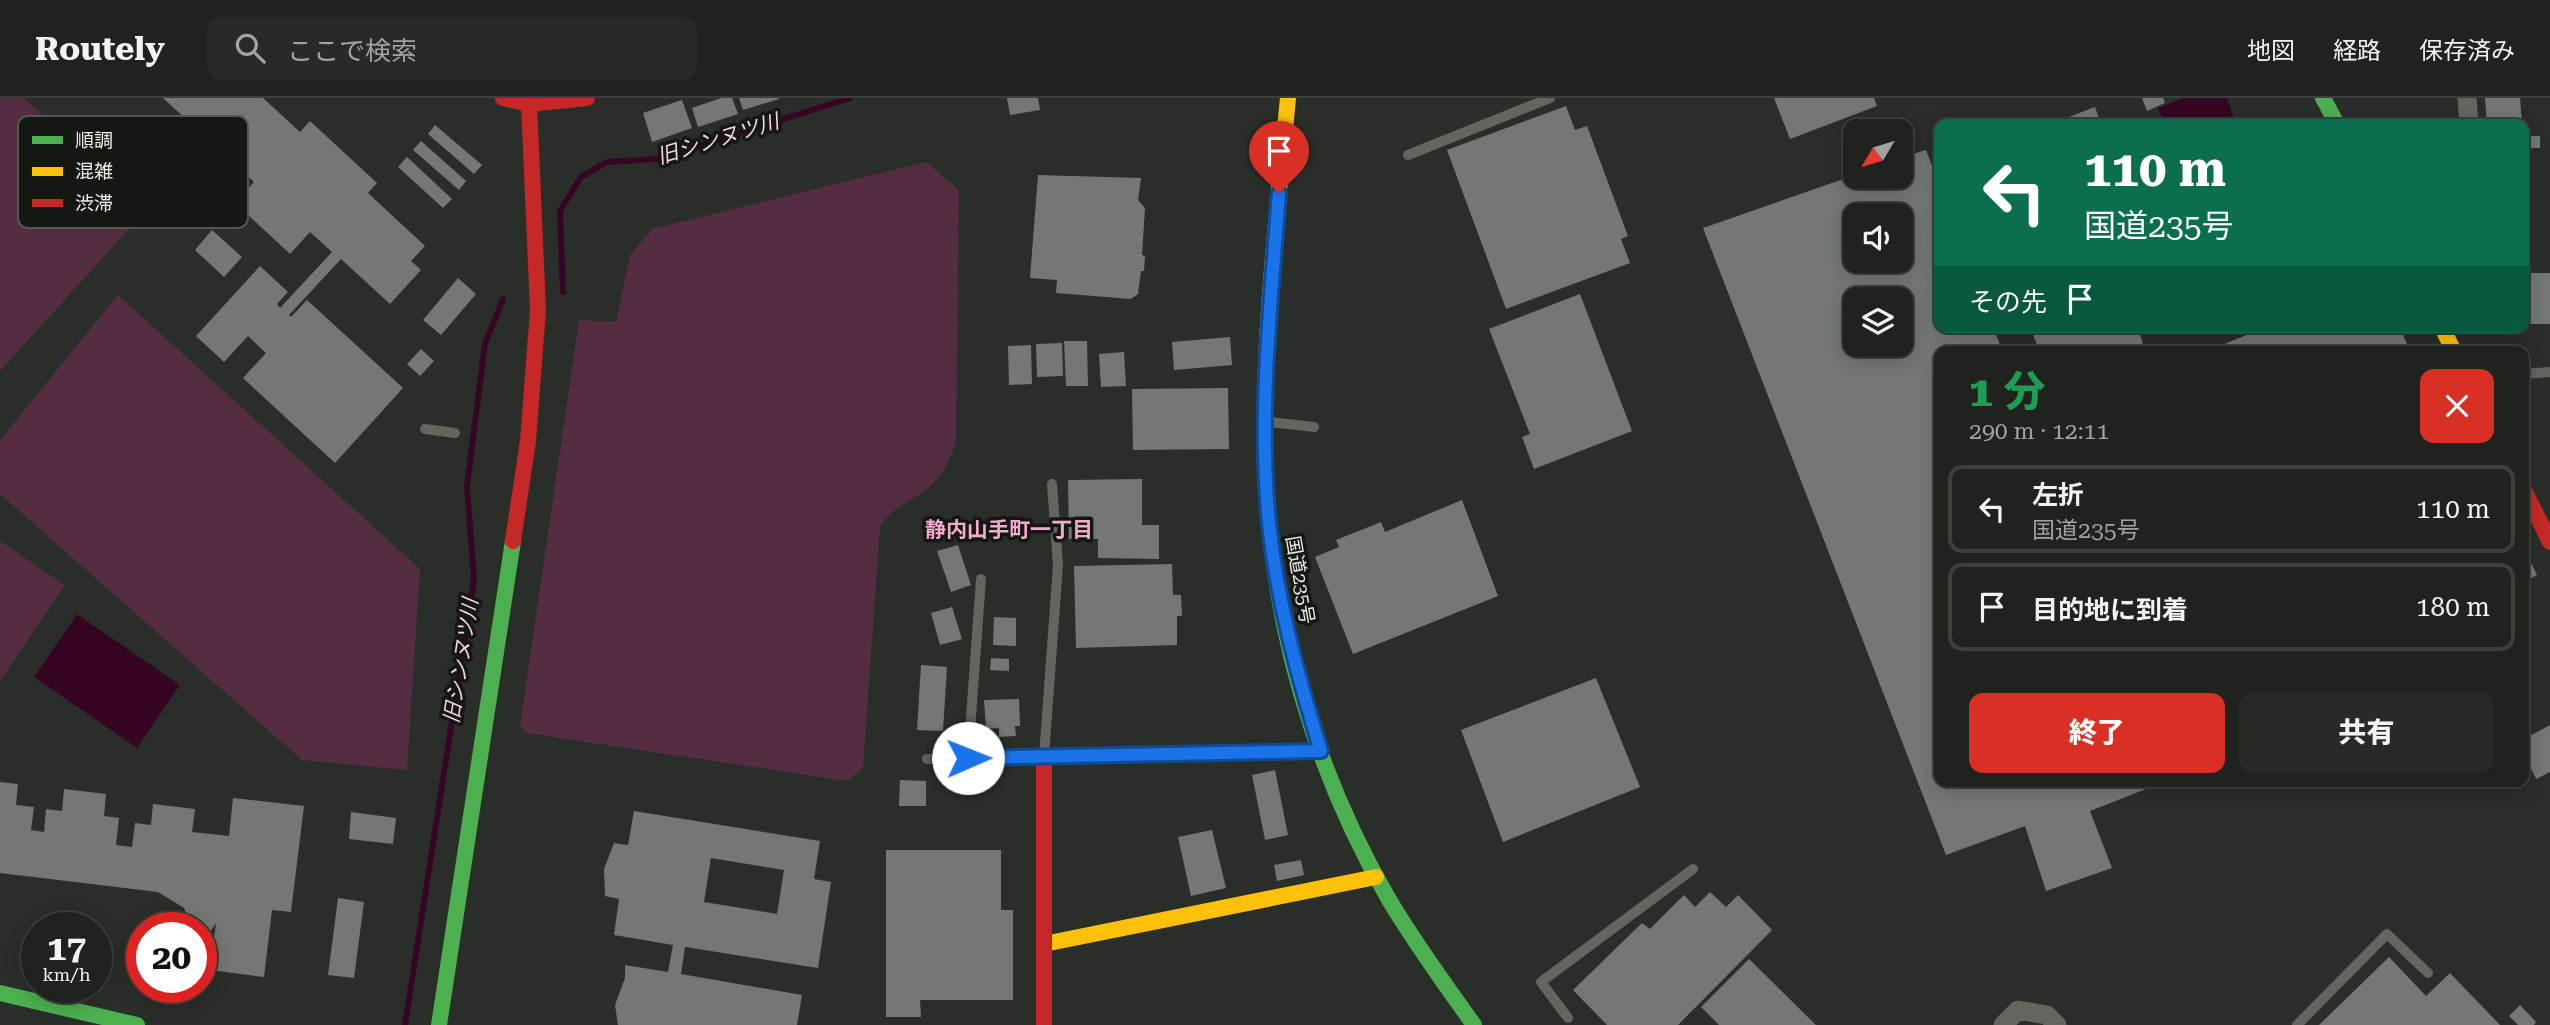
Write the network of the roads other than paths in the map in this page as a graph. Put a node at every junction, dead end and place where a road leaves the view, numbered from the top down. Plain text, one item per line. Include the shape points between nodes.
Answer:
1 (503, 98) edge
2 (587, 98) edge
3 (1288, 98) edge
4 (1550, 98) edge
5 (2323, 98) edge
6 (2467, 98) edge
7 (529, 101) edge
8 (2334, 119) edge
9 (2469, 119) edge
10 (1408, 155) dead end
11 (2550, 372) edge
12 (2529, 374) edge
13 (1266, 421) junction
14 (1314, 427) dead end
15 (425, 429) dead end
16 (455, 433) dead end
17 (1052, 484) dead end
18 (2529, 500) edge
19 (2550, 542) edge
20 (981, 579) dead end
21 (1321, 751) junction
22 (1044, 756) junction
23 (968, 758) junction
24 (927, 759) dead end
25 (1693, 869) dead end
26 (1376, 877) junction
27 (1044, 944) junction
28 (2428, 973) dead end
29 (0, 993) edge
30 (1568, 1018) dead end
31 (137, 1025) edge
32 (439, 1025) edge
33 (1044, 1025) edge
34 (1475, 1025) edge
35 (2003, 1025) edge
36 (2057, 1025) edge
37 (2297, 1025) edge

1 - 7 main road
2 - 7 main road
3 - 13 main road, 国道235号 via 1268,330
4 - 10 lane
5 - 8 main road
6 - 9 street
7 - 32 main road via 538,310 528,441
11 - 12 lane
13 - 14 lane
13 - 21 main road, 国道235号 via 1269,523 1278,583 1301,688
15 - 16 lane
17 - 22 lane via 1058,565
18 - 19 main road
20 - 23 lane
21 - 22 main road
21 - 26 main road, 国道235号
22 - 23 lane
22 - 27 main road
23 - 24 lane
25 - 30 lane via 1541,982
26 - 27 main road
26 - 34 main road, 国道235号 via 1411,937
27 - 33 main road
28 - 37 lane via 2387,934
29 - 31 main road via 57,1011
35 - 36 street via 2018,1010 2047,1015

